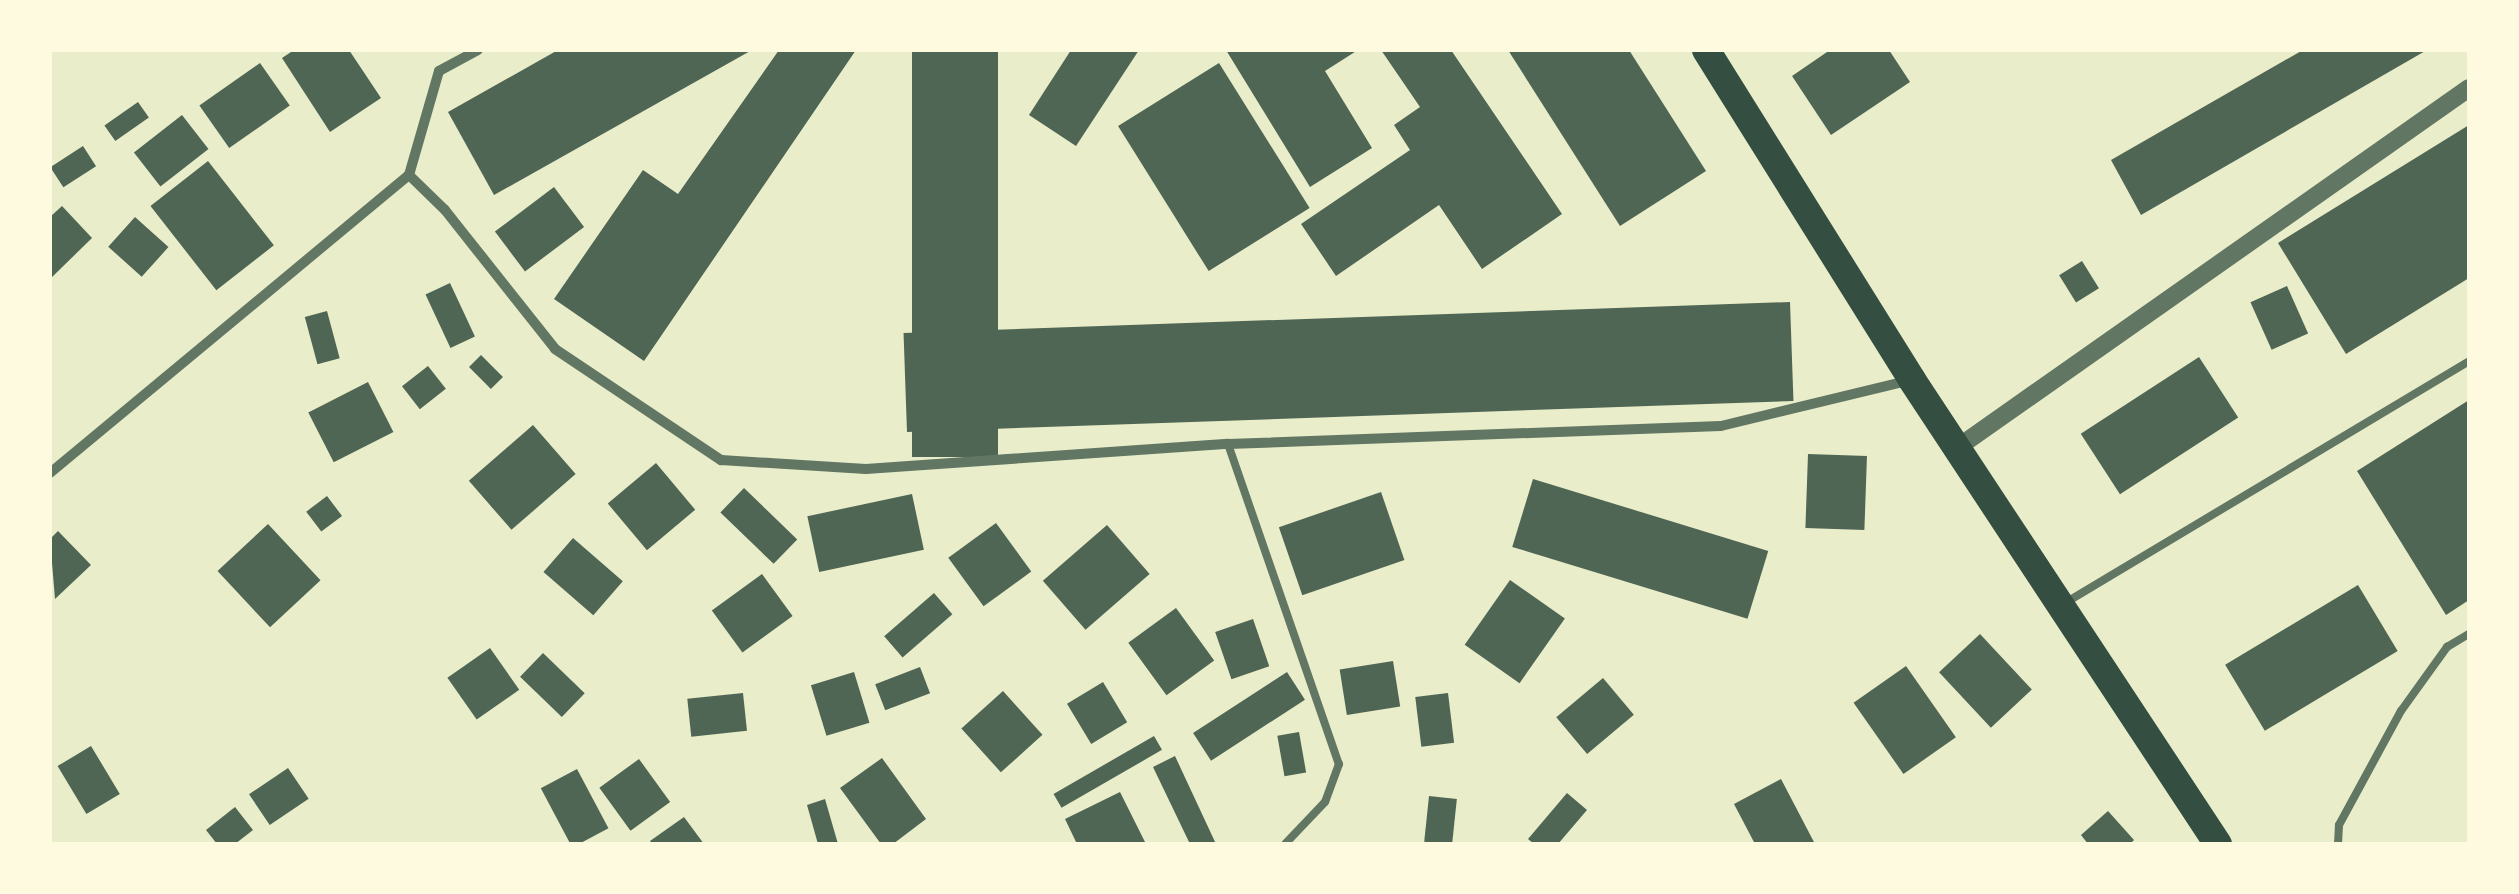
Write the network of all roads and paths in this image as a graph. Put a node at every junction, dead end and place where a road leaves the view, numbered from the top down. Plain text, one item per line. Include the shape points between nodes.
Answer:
1 (478, 50) edge
2 (1706, 50) edge
3 (2469, 88) edge
4 (409, 174) junction
5 (2469, 361) edge
6 (1912, 380) junction
7 (1228, 444) junction
8 (1957, 448) junction
9 (50, 473) edge
10 (2061, 605) junction
11 (2469, 634) edge
12 (1285, 844) edge
13 (2218, 844) edge
14 (2338, 844) edge

1 - 4 street via 438,70
2 - 6 highway
3 - 8 street
4 - 7 street via 555,349 721,460 866,469
4 - 9 street
5 - 10 lane
6 - 7 street via 1721,426
6 - 8 highway
7 - 12 lane via 1338,764 1325,802
8 - 10 highway
10 - 13 highway
11 - 14 lane via 2447,647 2402,711 2345,812

